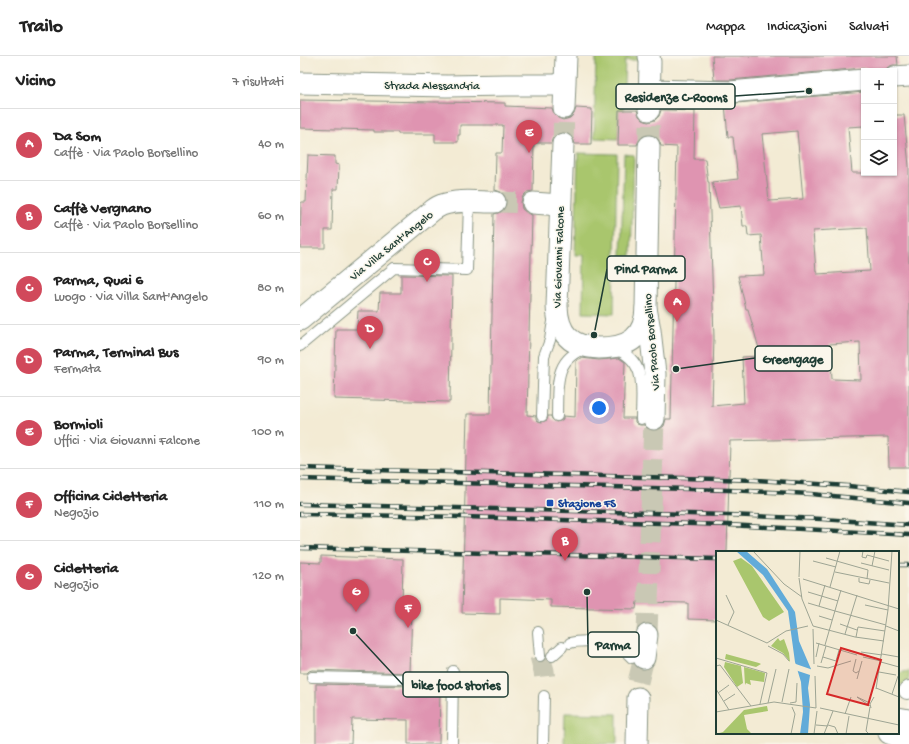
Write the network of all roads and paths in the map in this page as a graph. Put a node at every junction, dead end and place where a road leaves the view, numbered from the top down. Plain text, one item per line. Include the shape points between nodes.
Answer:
1 (566, 56) edge
2 (909, 76) edge
3 (650, 77) edge
4 (897, 77) edge
5 (861, 80) edge
6 (300, 83) edge
7 (564, 85) junction
8 (564, 108) tunnel mouth
9 (563, 144) tunnel mouth
10 (648, 146) tunnel mouth
11 (469, 202) junction
12 (495, 202) tunnel mouth
13 (532, 203) tunnel mouth
14 (560, 205) junction
15 (557, 306) junction
16 (646, 308) junction
17 (300, 320) edge
18 (300, 346) edge
19 (601, 348) junction
20 (542, 416) dead end
21 (557, 416) dead end
22 (647, 419) joint
23 (538, 632) dead end
24 (647, 635) tunnel mouth
25 (540, 656) tunnel mouth
26 (552, 656) dead end
27 (638, 658) joint
28 (312, 676) dead end
29 (544, 696) dead end
30 (638, 698) tunnel mouth
31 (899, 718) edge
32 (909, 720) edge
33 (892, 734) edge
34 (909, 740) edge
35 (452, 744) edge
36 (543, 744) edge
37 (637, 744) edge

1 - 7 street
2 - 4 street
3 - 5 street via 730,92
6 - 7 street, Strada Alessandria
7 - 8 street
9 - 14 street, Via Giovanni Falcone
10 - 16 street, Via Paolo Borsellino
11 - 12 street, Via Villa Sant'Angelo
11 - 17 street, Via Villa Sant'Angelo via 441,205
11 - 18 lane via 467,270 394,268
13 - 14 street
14 - 15 street, Via Giovanni Falcone
15 - 19 street via 558,320 565,334 576,343
15 - 20 lane, Via Giovanni Falcone via 544,356
16 - 19 street via 644,322 637,336 618,347
16 - 22 street, Via Paolo Borsellino via 655,374
19 - 21 lane via 579,350 562,366 558,380
19 - 22 lane, Via Paolo Borsellino via 615,349 634,361 640,375
23 - 25 lane
24 - 27 street
26 - 27 lane via 567,642 605,642 618,644
28 - 35 lane via 453,676
29 - 36 lane
30 - 37 street
31 - 32 street
33 - 34 street

